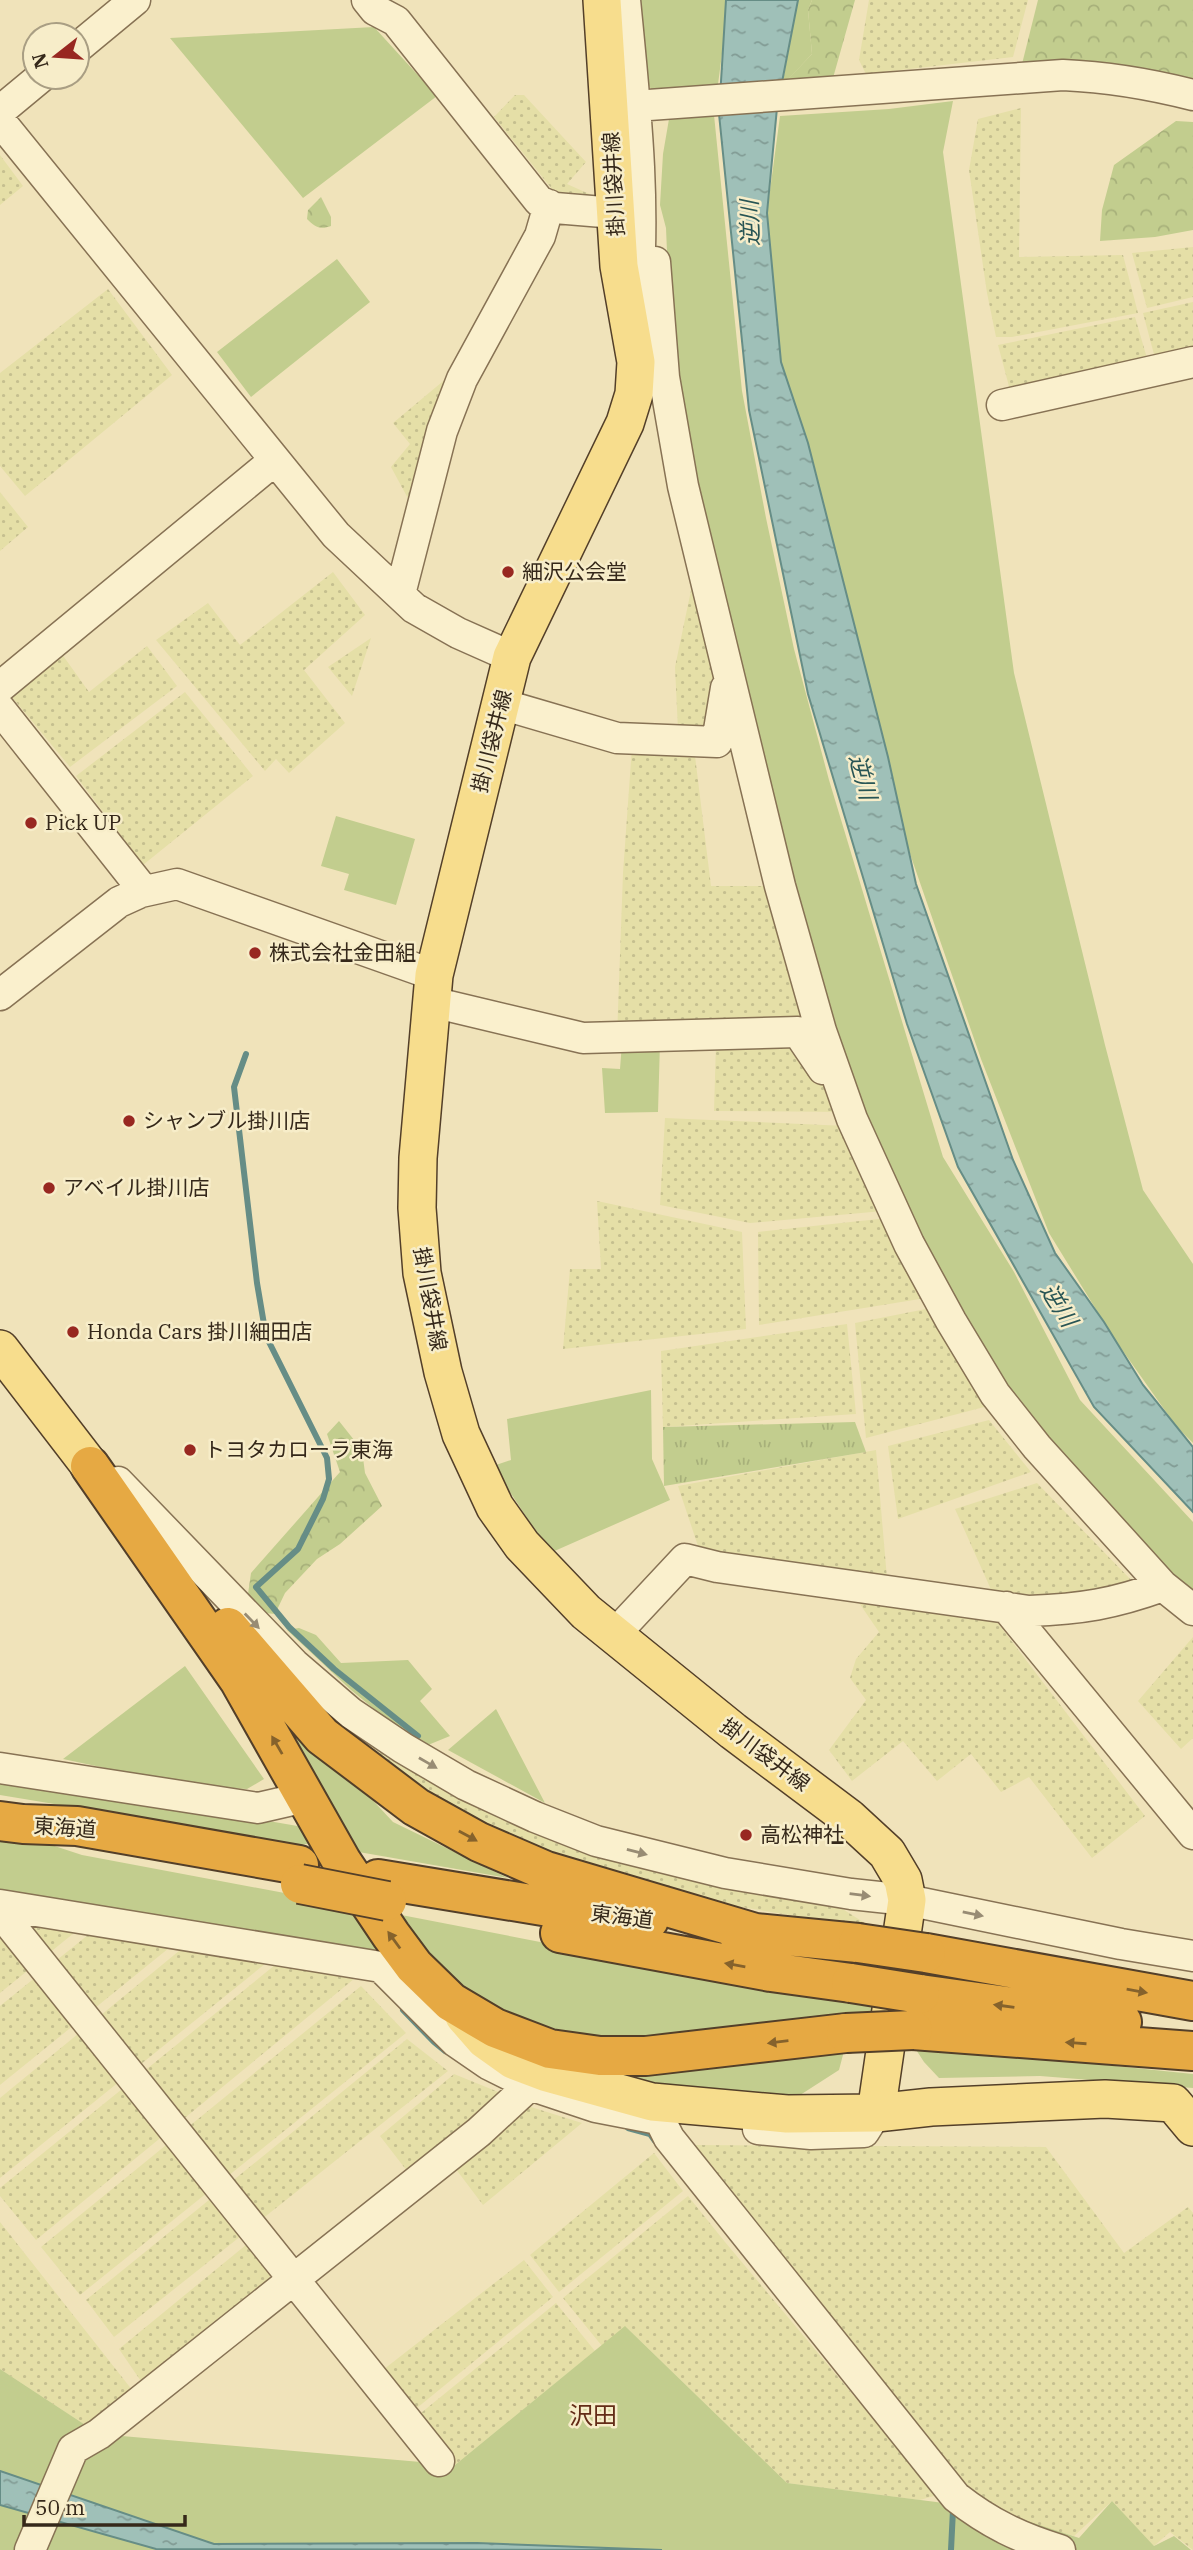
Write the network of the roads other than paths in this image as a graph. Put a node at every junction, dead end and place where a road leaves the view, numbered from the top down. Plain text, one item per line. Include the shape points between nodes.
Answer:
1 (135, 0) edge
2 (367, 0) edge
3 (621, 5) edge
4 (91, 36) edge
5 (29, 91) edge
6 (1193, 95) edge
7 (645, 106) junction
8 (1, 122) edge
9 (549, 205) junction
10 (628, 212) junction
11 (644, 361) junction
12 (1193, 362) edge
13 (1002, 405) dead end
14 (275, 460) junction
15 (400, 594) junction
16 (512, 657) junction
17 (729, 674) junction
18 (0, 687) edge
19 (501, 704) junction
20 (0, 709) edge
21 (145, 891) junction
22 (433, 989) junction
23 (0, 995) edge
24 (847, 1104) junction
25 (0, 1349) edge
26 (50, 1414) junction
27 (90, 1466) junction
28 (1163, 1586) junction
29 (1006, 1607) junction
30 (1193, 1610) edge
31 (614, 1635) junction
32 (0, 1768) edge
33 (306, 1797) junction
34 (12, 1822) edge
35 (1193, 1834) edge
36 (382, 1890) junction
37 (906, 1900) junction
38 (0, 1905) edge
39 (0, 1912) edge
40 (762, 1935) junction
41 (1193, 1956) edge
42 (1193, 2001) edge
43 (452, 2002) junction
44 (917, 2012) junction
45 (1193, 2033) edge
46 (1193, 2052) edge
47 (530, 2085) junction
48 (1186, 2111) edge
49 (876, 2113) junction
50 (660, 2120) junction
51 (293, 2278) junction
52 (439, 2461) dead end
53 (30, 2550) edge
54 (1060, 2550) edge

1 - 4 street
2 - 9 street via 396,21 539,201
3 - 7 street
3 - 10 main road, 掛川袋井線
5 - 8 street
6 - 7 street via 1106,77 1063,75
7 - 10 street
8 - 14 street
9 - 10 street
9 - 15 street via 540,236 462,379 442,430
10 - 11 main road, 掛川袋井線 via 619,266
11 - 16 main road, 掛川袋井線 via 625,423
11 - 17 street via 683,485
12 - 13 street
14 - 15 street via 336,535
14 - 18 street
15 - 16 street via 414,608 458,633
16 - 19 main road, 掛川袋井線
17 - 19 street via 717,742 617,738
17 - 24 street via 782,894
19 - 22 main road, 掛川袋井線
20 - 21 street
21 - 22 street via 177,884
21 - 23 street via 119,902
22 - 24 street via 583,1038 798,1032
22 - 31 main road, 掛川袋井線 via 418,1158 420,1247 443,1372 461,1434 495,1507 522,1545
24 - 28 street via 909,1244 995,1394
25 - 26 main road
26 - 27 main road
26 -> 37 street via 294,1664 351,1713 466,1785 584,1836 638,1852 726,1873
33 -> 27 highway via 239,1680
27 -> 40 highway via 322,1736 416,1807 479,1842 547,1871
28 - 29 street via 1079,1609
28 - 30 street
29 - 31 street via 685,1559
29 - 35 street
31 - 37 main road, 掛川袋井線 via 849,1818 887,1853 903,1880
32 - 33 street via 258,1808
43 -> 33 highway via 414,1966 391,1935
34 - 36 highway, 東海道 via 77,1826
36 - 40 highway, 東海道
44 -> 36 highway, 東海道, bridge via 851,1983 771,1972
37 -> 41 street
37 - 49 main road, 掛川袋井線
38 - 47 street via 380,1967 456,2042
39 - 51 street
40 -> 42 highway, 東海道, bridge via 926,1953
44 -> 43 highway, bridge via 846,2033 646,2056 600,2056 550,2049 495,2028
43 - 49 main road via 485,2040 513,2060 652,2102 787,2114
45 -> 44 highway, 東海道
46 -> 44 highway
47 - 50 street via 596,2107
47 - 51 street via 479,2132
48 - 49 main road via 1105,2099
49 - 50 street via 864,2132 811,2134
50 - 54 street via 669,2138 956,2497 982,2518
51 - 52 street
51 - 53 street via 99,2434 73,2449

